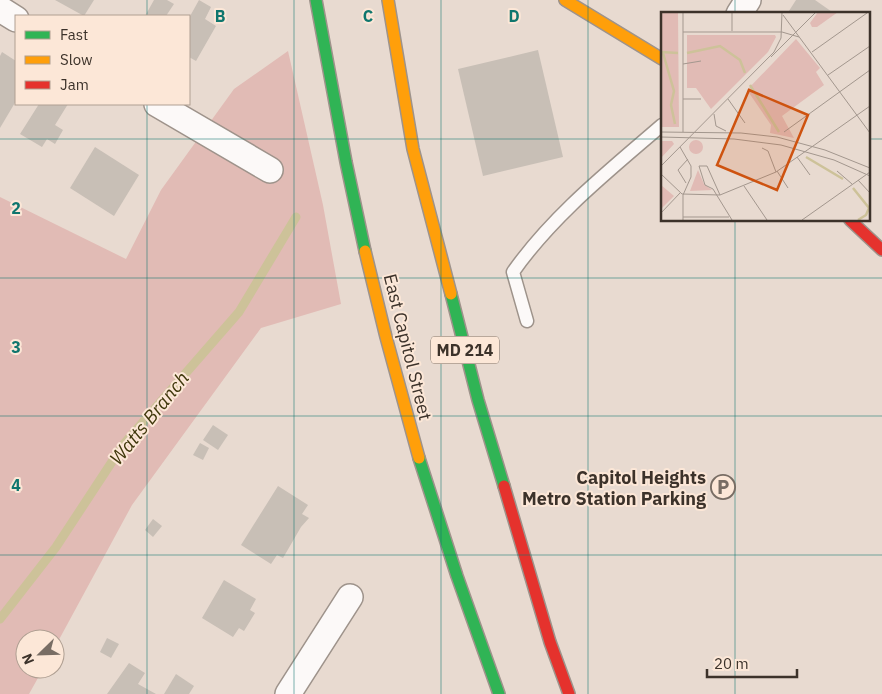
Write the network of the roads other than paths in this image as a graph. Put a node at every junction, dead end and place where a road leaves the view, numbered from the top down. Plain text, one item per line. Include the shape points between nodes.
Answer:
1 (316, 0) edge
2 (388, 0) edge
3 (565, 0) edge
4 (748, 0) edge
5 (0, 9) edge
6 (740, 12) edge
7 (15, 18) edge
8 (661, 58) edge
9 (159, 105) edge
10 (661, 126) edge
11 (270, 170) dead end
12 (851, 221) edge
13 (882, 250) edge
14 (527, 321) dead end
15 (350, 597) dead end
16 (288, 694) edge
17 (499, 694) edge
18 (569, 694) edge

1 - 17 main road, East Capitol Street via 357,216 386,338 450,557
2 - 18 main road, MD 214 via 413,149 478,400 550,642
3 - 8 main road
4 - 6 street
5 - 7 street
9 - 11 street
10 - 14 lane via 531,246 513,272
12 - 13 main road
15 - 16 street

